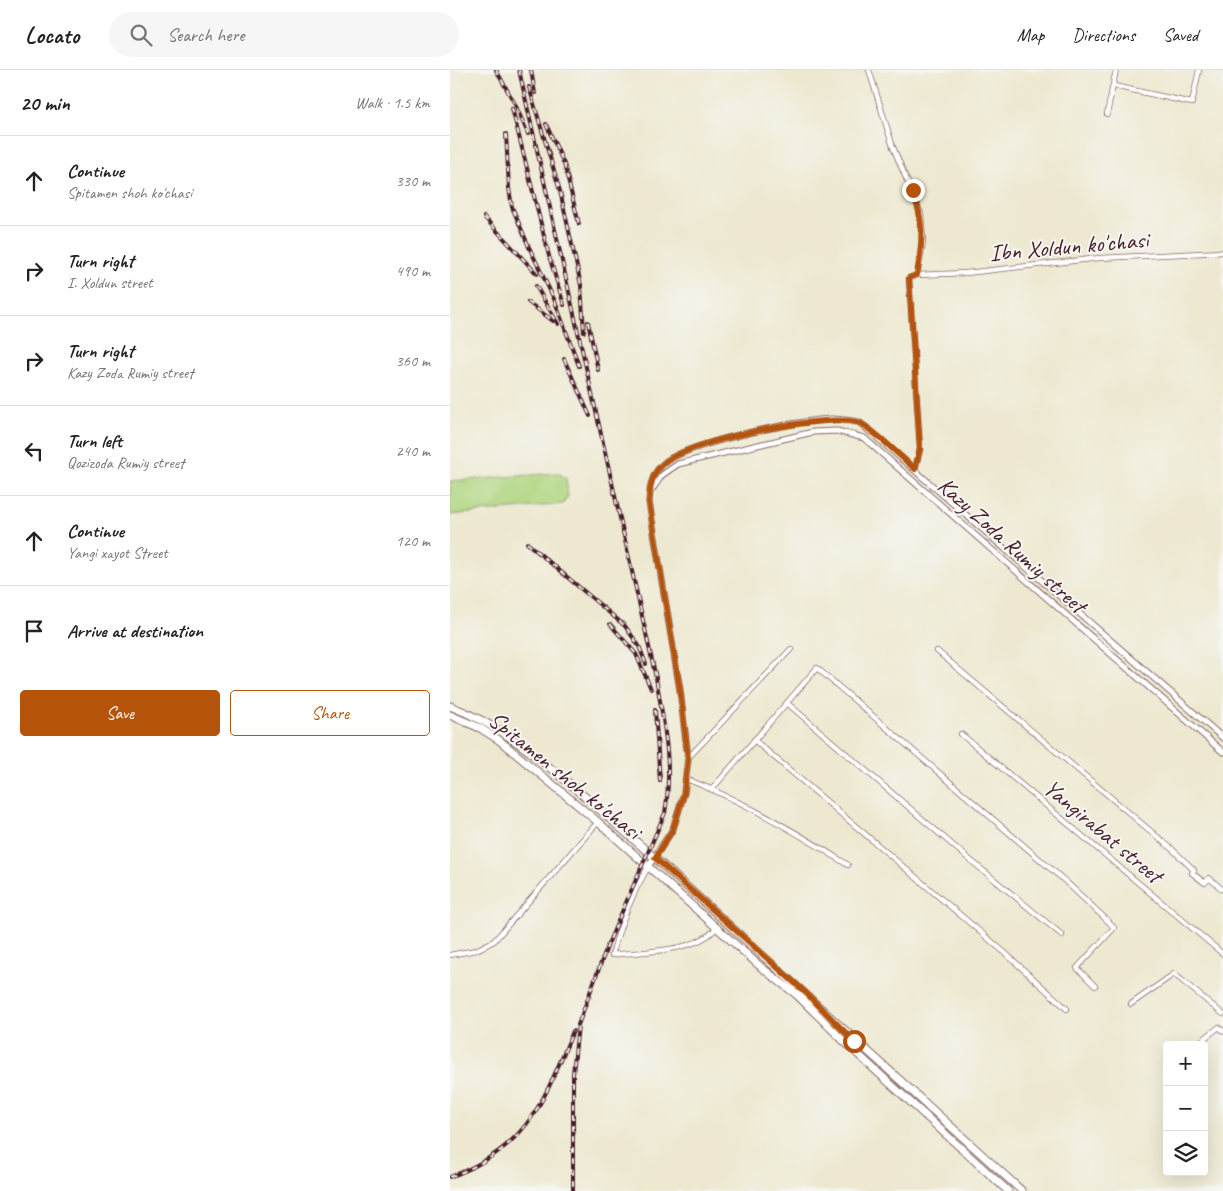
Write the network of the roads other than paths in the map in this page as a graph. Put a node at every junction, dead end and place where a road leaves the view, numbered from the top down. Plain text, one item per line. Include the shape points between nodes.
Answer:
1 (869, 70) edge
2 (1116, 70) edge
3 (1199, 70) edge
4 (1114, 86) junction
5 (1107, 114) dead end
6 (1223, 252) edge
7 (917, 275) junction
8 (915, 469) junction
9 (650, 493) junction
10 (791, 649) dead end
11 (937, 651) dead end
12 (787, 703) junction
13 (450, 706) edge
14 (450, 715) edge
15 (960, 734) dead end
16 (1223, 738) edge
17 (754, 740) junction
18 (1223, 752) edge
19 (688, 758) junction
20 (686, 780) junction
21 (712, 789) junction
22 (598, 822) junction
23 (655, 858) junction
24 (848, 865) dead end
25 (648, 867) junction
26 (1223, 890) edge
27 (718, 927) junction
28 (1062, 935) dead end
29 (1223, 954) edge
30 (450, 955) edge
31 (1095, 986) dead end
32 (1131, 1004) dead end
33 (1068, 1010) dead end
34 (1223, 1014) edge
35 (1223, 1022) edge
36 (1219, 1027) junction
37 (1223, 1031) edge
38 (1201, 1041) edge
39 (1008, 1191) edge
40 (1022, 1191) edge

1 - 7 street via 893,147 921,214 922,242
2 - 4 street
3 - 4 street via 1192,102
4 - 5 street
6 - 7 street, Ibn Xoldun ko'chasi via 1100,258 966,273
7 - 8 street via 909,278 920,449
8 - 9 street, Kazy Zoda Rumiy street via 859,422 833,419 766,430 696,447 668,460 654,476
8 - 16 street, Kazy Zoda Rumiy street
9 - 18 street, Kazy Zoda Rumiy street via 662,474 678,464 813,432 837,432 864,438
9 - 19 street
10 - 19 street
11 - 26 street via 1173,850 1194,870 1192,873 1205,883 1209,878
12 - 17 street
12 - 28 street
12 - 31 street via 817,668 1065,881 1114,928 1077,968
13 - 23 main road, Spitamen shoh ko'chasi via 482,719 525,746
14 - 22 main road, Spitamen shoh ko'chasi via 499,740
15 - 29 street, Yangirabat street
17 - 21 street
17 - 33 street
19 - 20 street
20 - 21 street
20 - 23 street via 673,829
21 - 24 street via 812,842
22 - 25 main road, Spitamen shoh ko'chasi
22 - 30 street via 494,942 476,950
23 - 25 street
23 - 40 main road, Spitamen shoh ko'chasi
25 - 27 main road, Spitamen shoh ko'chasi
25 - 27 street via 618,932 612,955 701,942
27 - 39 main road, Spitamen shoh ko'chasi via 797,995
32 - 34 street via 1174,974
35 - 36 street
36 - 37 street
36 - 38 street

